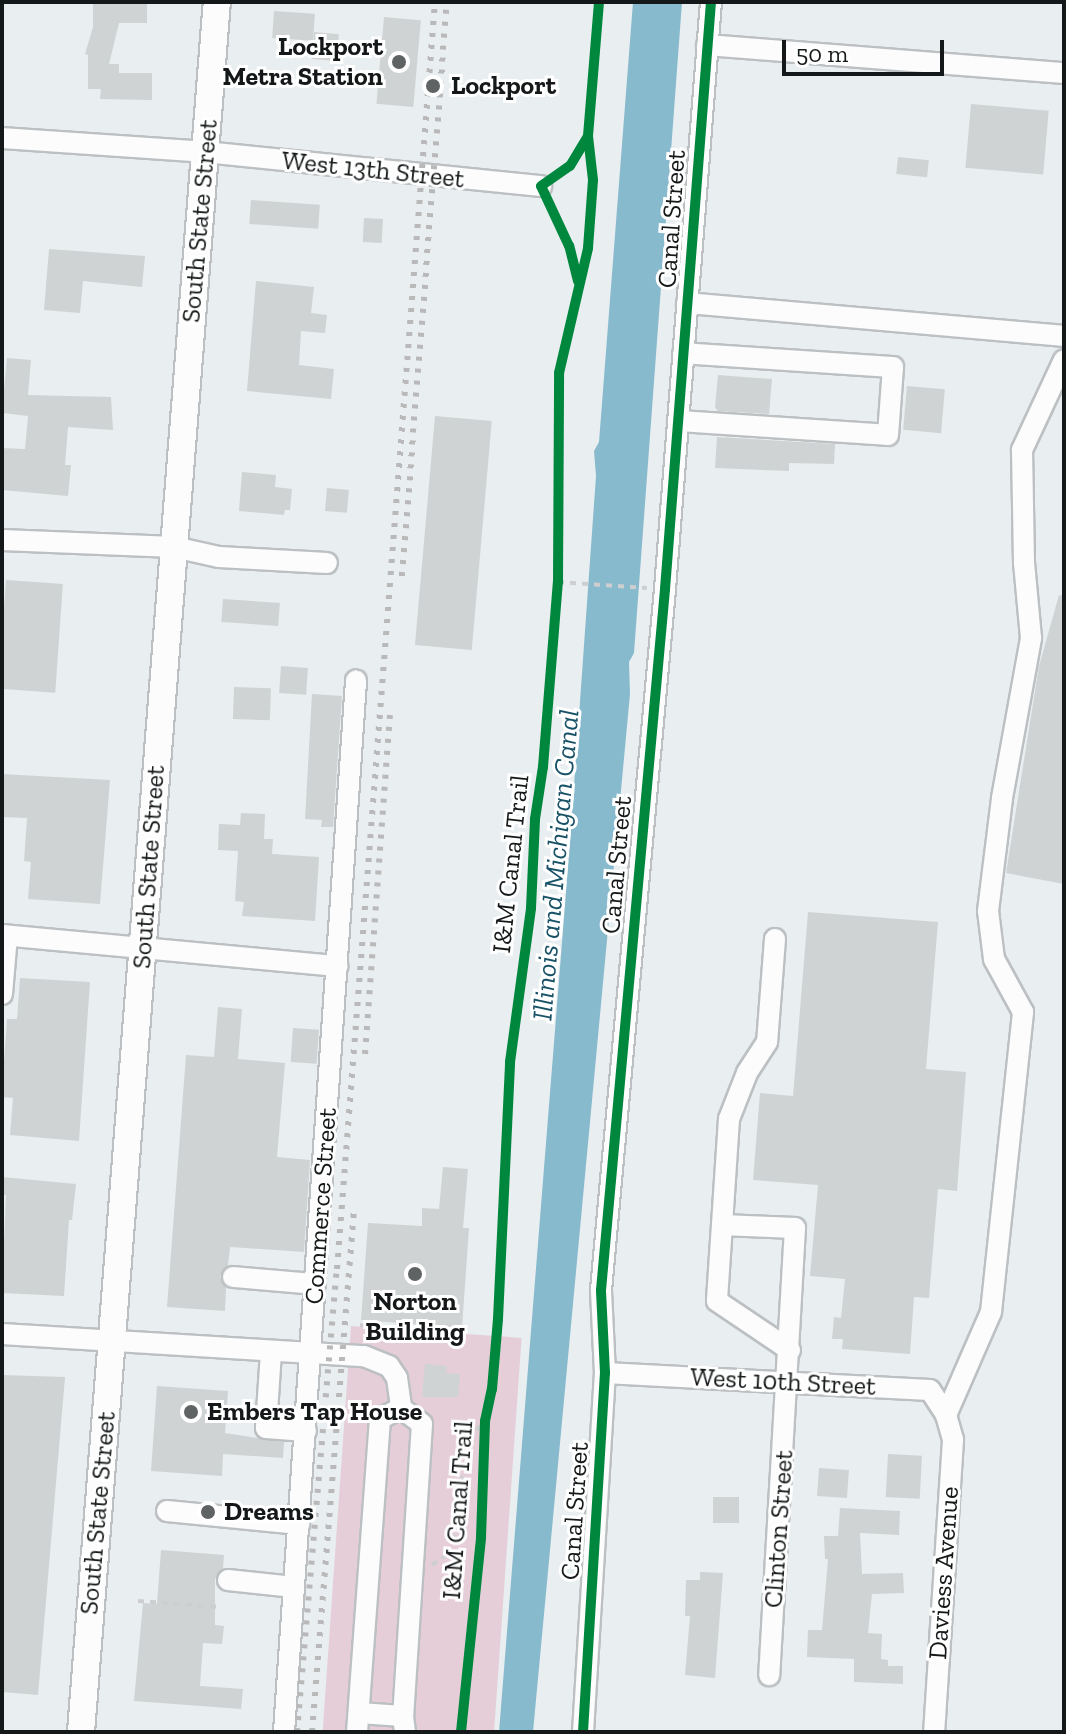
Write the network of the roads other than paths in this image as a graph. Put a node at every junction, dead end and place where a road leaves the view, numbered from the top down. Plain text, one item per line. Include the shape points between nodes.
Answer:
1 (217, 2) edge
2 (711, 2) edge
3 (707, 45) junction
4 (1064, 73) edge
5 (2, 138) edge
6 (205, 152) junction
7 (541, 186) dead end
8 (687, 303) junction
9 (1064, 336) edge
10 (683, 353) junction
11 (1064, 360) edge
12 (678, 421) junction
13 (2, 540) edge
14 (174, 547) junction
15 (327, 563) dead end
16 (356, 680) dead end
17 (4, 935) edge
18 (775, 939) dead end
19 (142, 946) junction
20 (338, 966) junction
21 (2, 994) edge
22 (722, 1225) junction
23 (233, 1277) dead end
24 (315, 1284) junction
25 (2, 1334) edge
26 (111, 1343) junction
27 (790, 1350) junction
28 (271, 1352) junction
29 (310, 1354) junction
30 (605, 1373) junction
31 (788, 1383) junction
32 (401, 1408) junction
33 (946, 1415) junction
34 (306, 1431) junction
35 (167, 1511) dead end
36 (299, 1524) junction
37 (228, 1580) dead end
38 (294, 1587) junction
39 (769, 1675) dead end
40 (358, 1722) edge
41 (404, 1724) edge
42 (81, 1732) edge
43 (284, 1732) edge
44 (583, 1732) edge
45 (934, 1732) edge

1 - 6 main road, South State Street
2 - 3 street, Canal Street
3 - 4 street
3 - 8 street, Canal Street
5 - 6 street, West 13th Street
6 - 7 street, West 13th Street
6 - 14 main road, South State Street
8 - 9 street
8 - 10 street, Canal Street
10 - 12 street, Canal Street
10 - 12 street via 893,367 888,435
11 - 33 street via 1022,450 1031,638 988,911 994,959 1023,1012 991,1312
12 - 30 street, Canal Street via 601,1290
13 - 14 street
14 - 15 street via 219,557
14 - 19 main road, South State Street
16 - 20 street, Commerce Street
17 - 19 street
17 - 21 street
18 - 22 street via 767,1042 747,1073 729,1119
19 - 20 street
19 - 26 main road, South State Street
20 - 24 street, Commerce Street
22 - 27 street via 717,1301
22 - 27 street, Clinton Street via 795,1228
23 - 24 street
24 - 29 street, Commerce Street
25 - 26 street
26 - 28 street
26 - 42 main road, South State Street
27 - 31 street, Clinton Street
28 - 29 street
28 - 34 street via 266,1428
29 - 32 street via 364,1356 389,1366 397,1378
29 - 34 street, Commerce Street
30 - 31 street, West 10th Street
30 - 44 street, Canal Street
31 - 33 street, West 10th Street via 930,1390
31 - 39 street, Clinton Street
32 - 40 street via 380,1419
32 - 41 street via 422,1424
33 - 45 street, Daviess Avenue via 953,1440
34 - 36 street, Commerce Street
35 - 36 street
36 - 38 street, Commerce Street
37 - 38 street
38 - 43 street, Commerce Street
40 - 41 street

